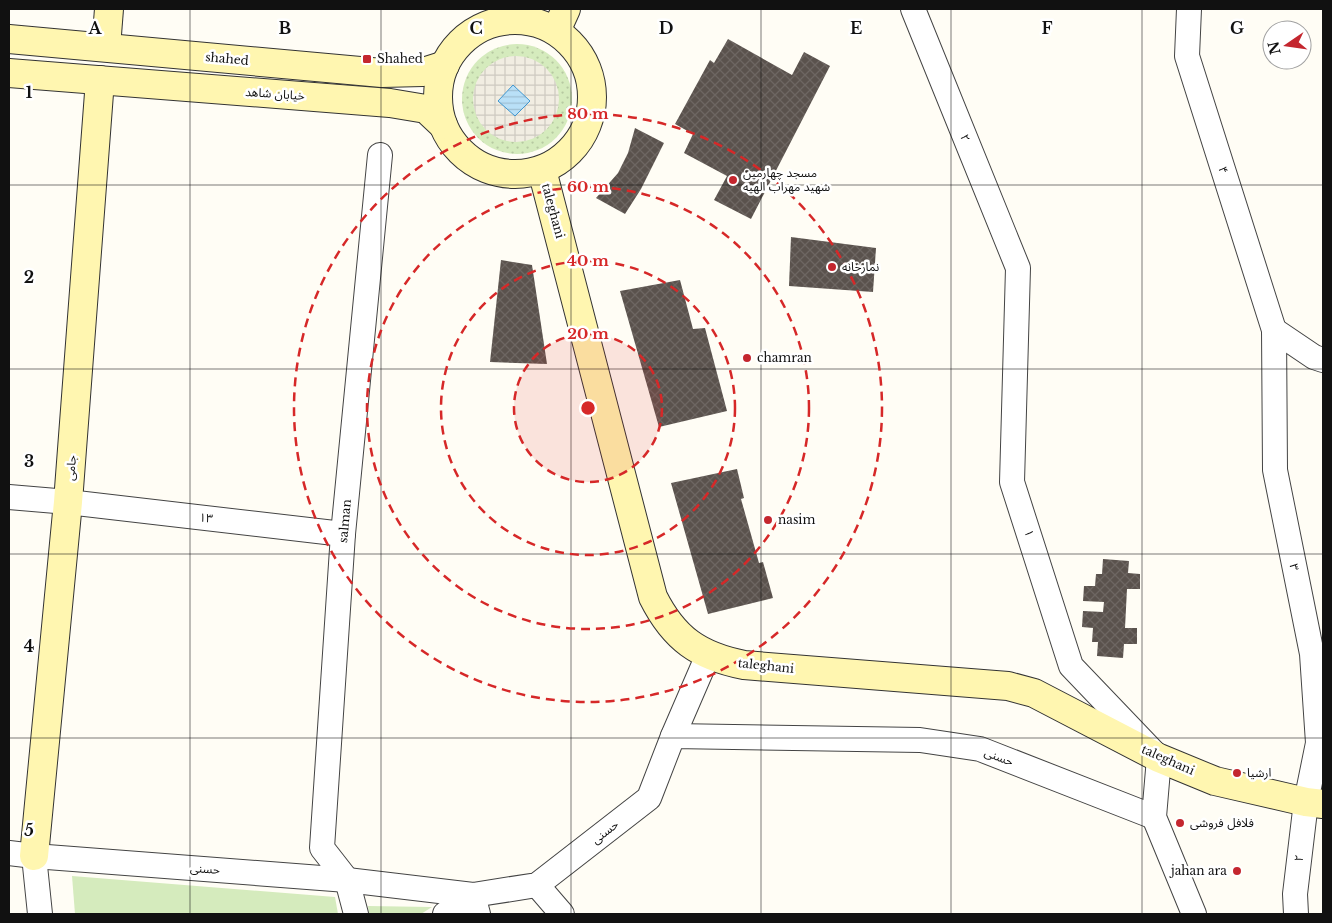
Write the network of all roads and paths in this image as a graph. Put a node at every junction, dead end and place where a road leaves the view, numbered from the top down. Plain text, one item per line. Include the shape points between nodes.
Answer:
1 (109, 9) edge
2 (913, 9) edge
3 (1189, 9) edge
4 (561, 20) edge
5 (9, 39) edge
6 (106, 48) junction
7 (444, 65) junction
8 (9, 73) edge
9 (100, 80) junction
10 (442, 125) junction
11 (380, 156) dead end
12 (542, 170) junction
13 (1018, 268) joint
14 (1274, 330) junction
15 (1323, 360) edge
16 (9, 497) edge
17 (68, 502) junction
18 (343, 534) junction
19 (708, 655) junction
20 (673, 736) junction
21 (1159, 758) junction
22 (1315, 803) edge
23 (1154, 817) junction
24 (22, 854) edge
25 (347, 880) junction
26 (537, 885) junction
27 (476, 905) edge
28 (40, 914) edge
29 (356, 914) edge
30 (445, 914) edge
31 (562, 914) edge
32 (1194, 914) edge
33 (1296, 914) edge

1 - 6 main road
2 - 13 street, ۲
3 - 14 street, ۴ via 1187,56
4 - 7 main road via 539,24 502,21 484,26 454,49
4 - 12 main road via 590,76 590,114 574,149
5 - 6 main road, shahed
6 - 7 main road, shahed via 382,74 423,72
7 - 10 main road via 438,85
8 - 9 main road
9 - 10 main road, خیابان شاهد via 390,103 426,109
9 - 17 main road, جامی
10 - 12 main road via 466,158 483,168 523,175
11 - 18 street, salman
12 - 19 main road, taleghani via 653,597 669,624 682,638
13 - 21 street, ۱ via 1012,482 1070,666
14 - 15 street
14 - 22 street, ۳ via 1274,470 1312,654 1318,743
16 - 17 street, ۱۳
17 - 18 street, ۱۳
17 - 24 main road, جامی
18 - 25 street, salman via 322,848
19 - 20 street
19 - 21 main road, taleghani via 744,665 1008,686 1034,693
20 - 23 street, حسنی via 920,740 980,749
20 - 26 street, حسنی via 649,798
21 - 22 main road, taleghani via 1214,781
21 - 23 street
22 - 33 street, ۲ via 1295,894
23 - 32 street
24 - 25 street, حسنی
24 - 28 street
25 - 27 street, حسنی
25 - 29 street
26 - 27 street, حسنی
26 - 31 street
27 - 30 street

